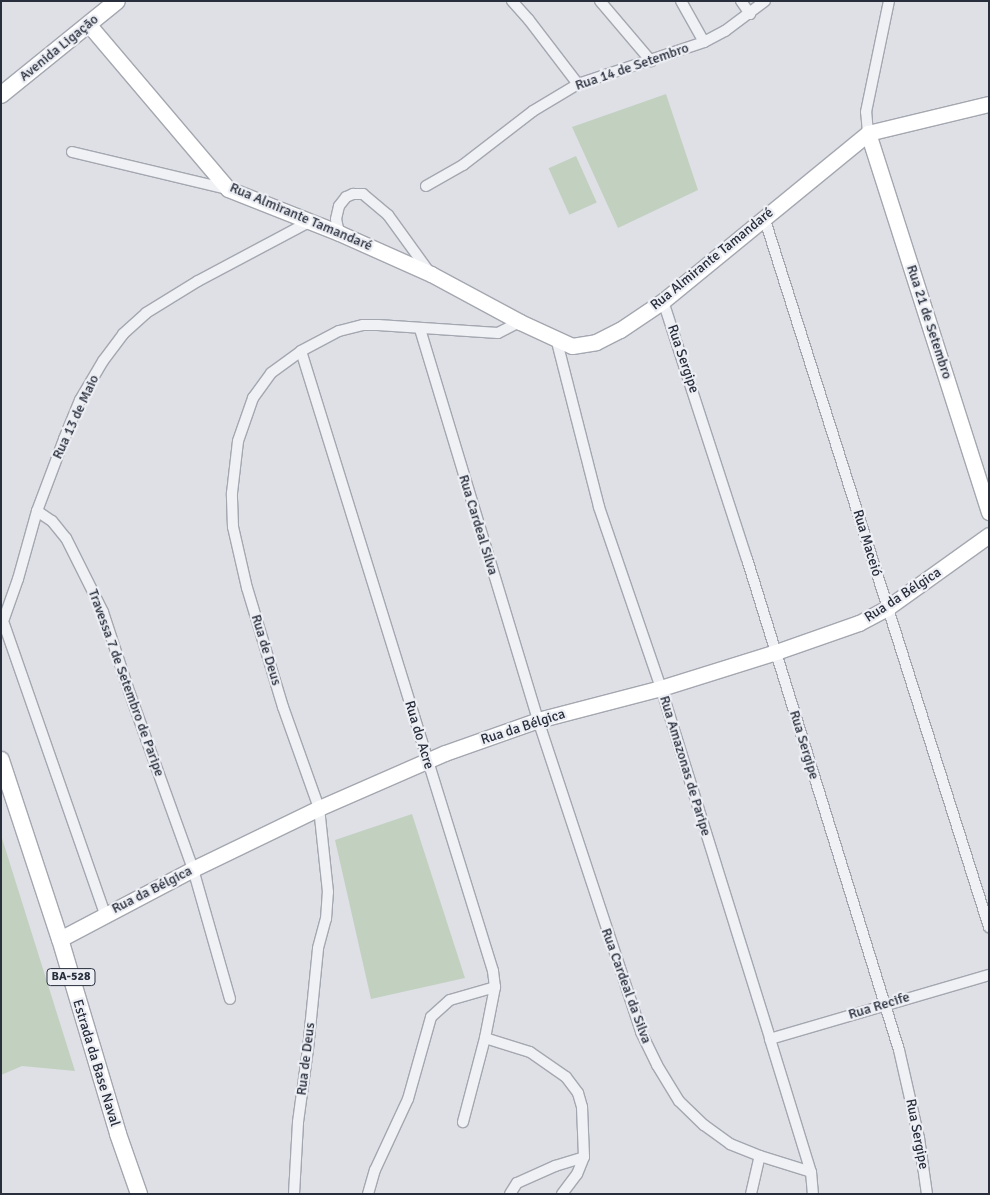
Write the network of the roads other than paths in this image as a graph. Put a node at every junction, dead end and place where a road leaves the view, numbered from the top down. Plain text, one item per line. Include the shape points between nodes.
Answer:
1 (512, 1) edge
2 (600, 1) edge
3 (681, 1) edge
4 (741, 1) edge
5 (765, 1) edge
6 (889, 1) edge
7 (109, 4) edge
8 (750, 14) junction
9 (88, 25) junction
10 (704, 42) junction
11 (651, 61) junction
12 (578, 84) junction
13 (1, 95) edge
14 (989, 104) edge
15 (868, 133) junction
16 (72, 152) dead end
17 (426, 186) dead end
18 (228, 189) junction
19 (764, 217) junction
20 (309, 222) junction
21 (339, 233) junction
22 (431, 274) junction
23 (663, 301) junction
24 (520, 322) junction
25 (420, 329) junction
26 (556, 338) junction
27 (301, 351) junction
28 (37, 511) junction
29 (989, 512) edge
30 (989, 535) edge
31 (887, 608) junction
32 (2, 625) edge
33 (776, 652) junction
34 (661, 688) junction
35 (538, 720) junction
36 (1, 760) edge
37 (427, 761) junction
38 (319, 808) junction
39 (193, 869) junction
40 (105, 914) junction
41 (989, 927) edge
42 (60, 939) junction
43 (989, 975) edge
44 (495, 987) junction
45 (230, 999) dead end
46 (884, 1005) junction
47 (485, 1038) junction
48 (770, 1039) junction
49 (463, 1122) dead end
50 (760, 1156) junction
51 (584, 1157) junction
52 (811, 1172) junction
53 (140, 1194) edge
54 (294, 1194) edge
55 (368, 1194) edge
56 (510, 1194) edge
57 (562, 1194) edge
58 (751, 1194) edge
59 (813, 1194) edge
60 (927, 1194) edge

1 - 12 street
2 - 11 street
3 - 10 street
4 - 8 street
5 - 8 street, Rua 14 de Setembro
6 - 15 street via 866,112
7 - 9 main road, Avenida Ligação
8 - 10 street, Rua 14 de Setembro
9 - 13 main road, Avenida Ligação
9 - 18 main road, Rua Almirante Tamandaré
10 - 11 street, Rua 14 de Setembro
11 - 12 street, Rua 14 de Setembro
12 - 17 street, Rua 14 de Setembro via 533,110 463,166
14 - 15 main road, Rua Almirante Tamandaré
15 - 19 main road, Rua Almirante Tamandaré
15 - 29 main road, Rua 21 de Setembro
16 - 18 street
18 - 20 main road, Rua Almirante Tamandaré
19 - 23 main road, Rua Almirante Tamandaré
19 - 31 street, Rua Maceió
20 - 21 main road, Rua Almirante Tamandaré
20 - 28 street, Rua 13 de Maio via 198,281 146,313 123,334 80,400
21 - 22 main road, Rua Almirante Tamandaré
21 - 22 street, Rua Almirante Tamandaré via 337,211 346,198 363,194 388,215
22 - 24 main road, Rua Almirante Tamandaré
23 - 26 main road, Rua Almirante Tamandaré via 596,342 572,346
23 - 33 street, Rua Sergipe
24 - 25 street, Rua de Deus via 498,333
24 - 26 main road, Rua Almirante Tamandaré
25 - 27 street, Rua de Deus via 363,325 339,332
25 - 35 street, Rua Cardeal Silva
26 - 34 street, Rua Amazonas de Paripe via 599,507
27 - 37 street, Rua do Acre
27 - 38 street, Rua de Deus via 271,373 253,398 238,441 232,493 233,527 247,588 283,708
28 - 32 street, Rua 13 de Maio
28 - 39 street, Travessa 7 de Setembro de Paripe via 52,521 66,538 102,612
30 - 31 main road, Rua da Bélgica
31 - 33 main road, Rua da Bélgica via 859,623
31 - 41 street, Rua Maceió
32 - 40 street
33 - 34 main road, Rua da Bélgica
33 - 46 street, Rua Sergipe
34 - 35 main road, Rua da Bélgica
34 - 48 street, Rua Amazonas de Paripe
35 - 37 main road, Rua da Bélgica
35 - 50 street, Rua Cardeal da Silva via 641,1032 657,1065 679,1101 704,1125 730,1144
36 - 42 main road, Estrada da Base Naval / BA-528
37 - 38 main road, Rua da Bélgica
37 - 44 street, Rua do Acre
38 - 39 main road, Rua da Bélgica
38 - 54 street, Rua de Deus via 328,892 326,919 318,948 298,1122
39 - 40 main road, Rua da Bélgica
39 - 45 street, Travessa 7 de Setembro de Paripe
40 - 42 main road, Rua da Bélgica
42 - 53 main road, Estrada da Base Naval / BA-528 via 118,1134
43 - 46 street, Rua Recife
44 - 47 street, Rua do Acre
44 - 55 street via 450,1000 431,1018 408,1099 375,1170
46 - 48 street, Rua Recife
46 - 60 street, Rua Sergipe via 909,1088
47 - 49 street, Rua do Acre
47 - 51 street via 530,1052 566,1077 580,1099
48 - 52 street, Rua Amazonas de Paripe
50 - 52 street, Rua Cardeal da Silva
50 - 58 street
51 - 56 street via 517,1182
51 - 57 street via 577,1174
52 - 59 street, Rua Amazonas de Paripe

